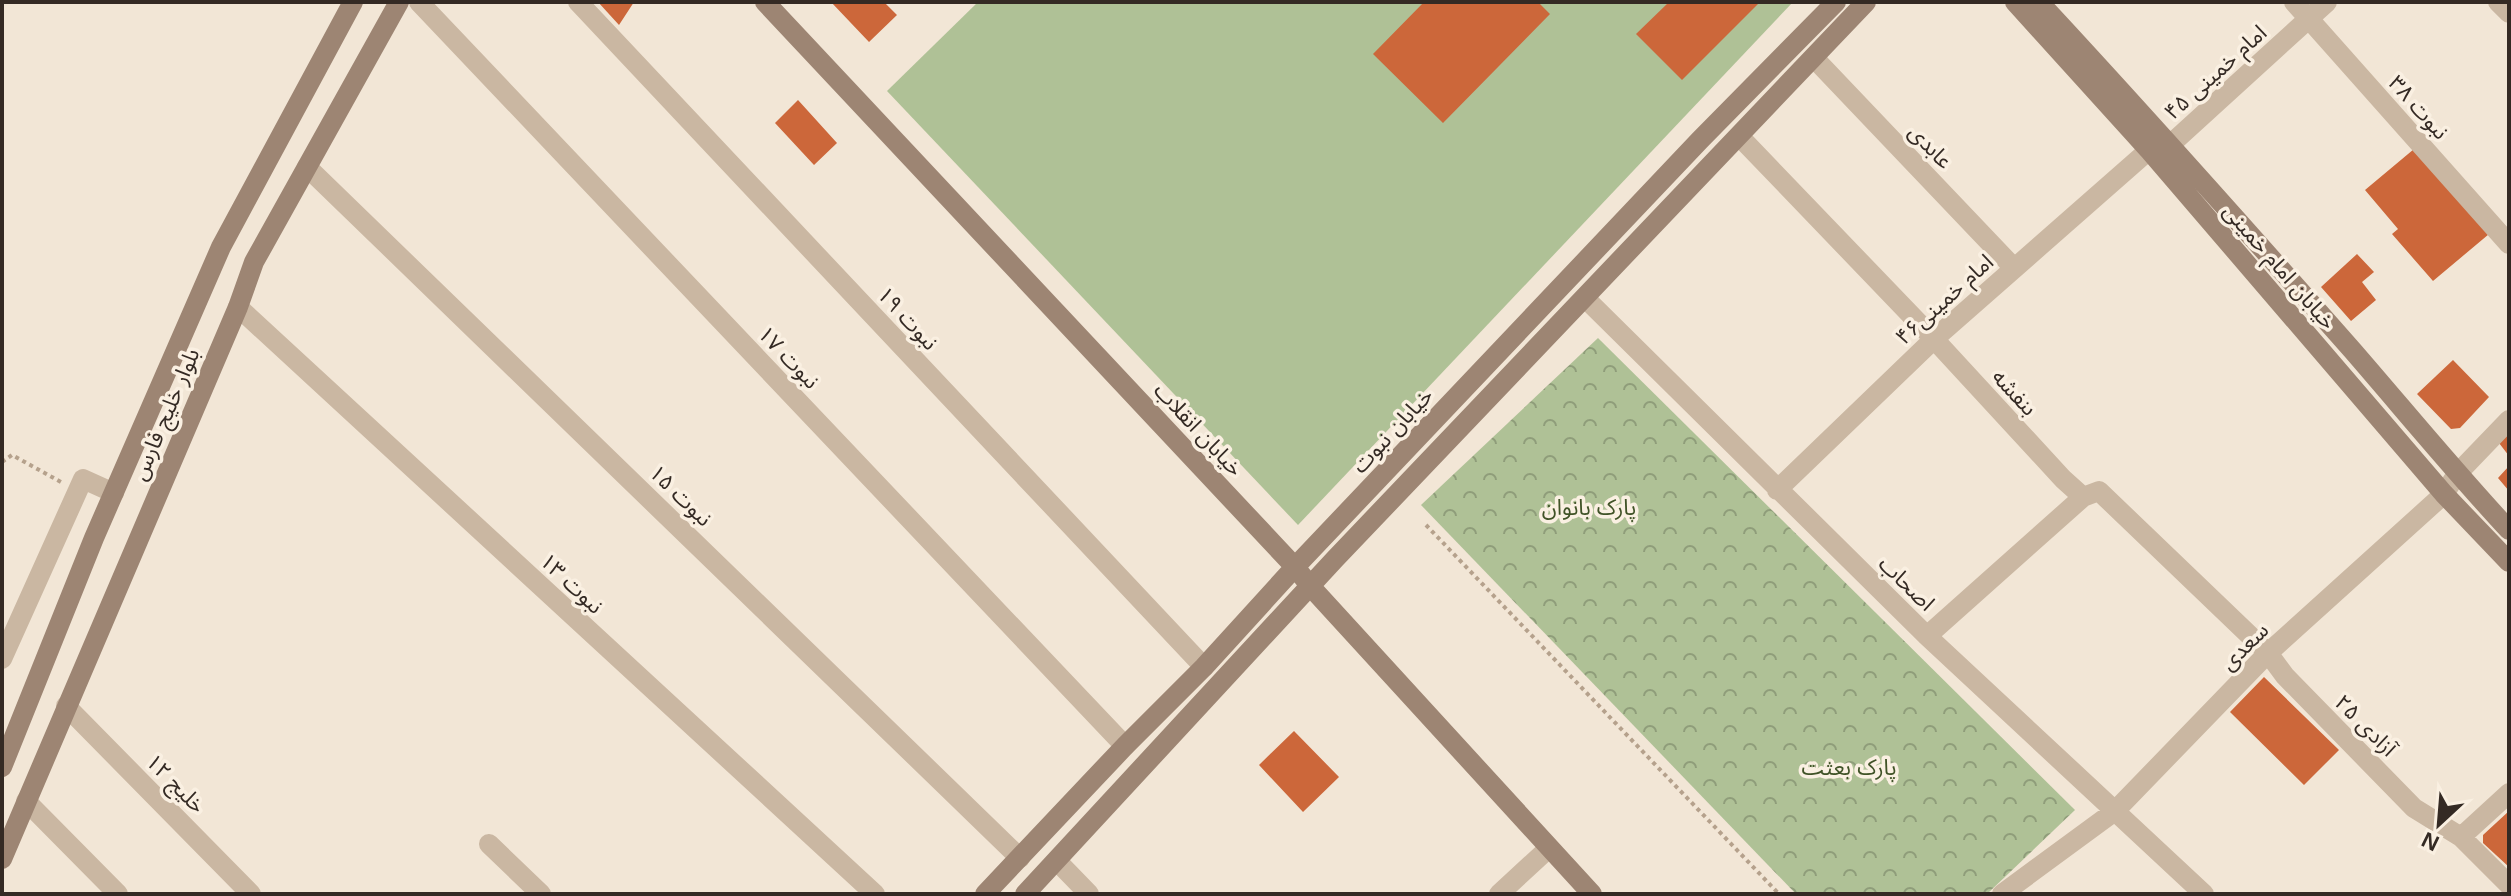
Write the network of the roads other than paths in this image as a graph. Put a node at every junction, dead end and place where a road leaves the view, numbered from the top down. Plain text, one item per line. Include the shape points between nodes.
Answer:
1 (353, 2) edge
2 (399, 2) edge
3 (419, 2) edge
4 (578, 2) edge
5 (765, 2) edge
6 (1836, 2) edge
7 (1866, 2) edge
8 (2015, 2) edge
9 (2039, 2) edge
10 (2294, 2) edge
11 (2327, 2) edge
12 (2498, 2) edge
13 (2509, 13) edge
14 (2308, 20) junction
15 (1814, 58) junction
16 (1739, 136) junction
17 (2171, 144) junction
18 (2149, 150) junction
19 (307, 167) junction
20 (2509, 244) edge
21 (2014, 268) junction
22 (1567, 280) junction
23 (1585, 298) junction
24 (238, 307) junction
25 (1934, 339) junction
26 (2509, 420) edge
27 (2457, 474) junction
28 (1777, 490) junction
29 (114, 493) junction
30 (2444, 494) junction
31 (2083, 497) junction
32 (2509, 530) edge
33 (2509, 562) edge
34 (1295, 567) junction
35 (1311, 587) junction
36 (1927, 636) junction
37 (2268, 653) junction
38 (2, 659) edge
39 (1204, 667) junction
40 (66, 706) junction
41 (1125, 746) junction
42 (3, 762) edge
43 (2509, 793) edge
44 (26, 801) junction
45 (2115, 811) junction
46 (2461, 837) junction
47 (489, 844) dead end
48 (1549, 848) junction
49 (1024, 854) junction
50 (2, 859) edge
51 (1053, 865) junction
52 (2509, 885) edge
53 (118, 894) edge
54 (251, 894) edge
55 (541, 894) edge
56 (875, 894) edge
57 (985, 894) edge
58 (1025, 894) edge
59 (1089, 894) edge
60 (1499, 894) edge
61 (1592, 894) edge
62 (2002, 894) edge
63 (2204, 894) edge

1 - 29 main road, بلوار خلیج فارس via 221,247
2 - 19 main road, بلوار خلیج فارس
3 - 41 street, نبوت ۱۷
4 - 39 street, نبوت ۱۹
5 - 34 main road, خیابان انقلاب
6 - 22 main road, خیابان نبوت
7 - 15 main road
8 - 18 main road, خیابان امام خمینی
9 - 17 main road, خیابان امام خمینی
10 - 14 street, نبوت ۳۸
11 - 14 street, امام خمینی ۴۵
12 - 13 street
14 - 17 street, امام خمینی ۴۵
14 - 20 street, نبوت ۳۸
15 - 16 main road
15 - 21 street, عابدی
16 - 23 main road
16 - 25 street, بنفشه
17 - 27 main road, خیابان امام خمینی
18 - 21 street, امام خمینی۴۶
18 - 30 main road, خیابان امام خمینی
19 - 24 main road, بلوار خلیج فارس via 254,262
19 - 49 street, نبوت ۱۵
21 - 25 street, امام خمینی۴۶
22 - 23 main road
22 - 34 main road, خیابان نبوت
23 - 28 street, اصحاب
23 - 35 main road
24 - 40 main road, بلوار خلیج فارس
24 - 56 street, نبوت ۱۳
25 - 28 street, امام خمینی۴۶
25 - 31 street, بنفشه
26 - 27 street, سعدی
27 - 30 street, سعدی
27 - 32 main road, خیابان امام خمینی
28 - 36 street, اصحاب
29 - 38 street via 83,479
29 - 42 main road, بلوار خلیج فارس
30 - 33 main road, خیابان امام خمینی
30 - 37 street, سعدی
31 - 36 street
31 - 37 street, بنفشه via 2099,491
34 - 35 main road, خیابان انقلاب
34 - 39 main road, خیابان نبوت
35 - 48 main road, خیابان انقلاب
35 - 51 main road
36 - 45 street, اصحاب
37 - 45 street, سعدی
37 - 46 street, آزادی ۲۵ via 2414,808
39 - 41 main road, خیابان نبوت
40 - 44 main road, بلوار خلیج فارس
40 - 54 street, خلیج ۱۲
41 - 49 main road, خیابان نبوت
43 - 46 street
44 - 50 main road, بلوار خلیج فارس
44 - 53 street
45 - 62 street, سعدی
45 - 63 street, اصحاب
46 - 52 street, آزادی ۲۵
47 - 55 street
48 - 60 street
48 - 61 main road, خیابان انقلاب
49 - 51 main road
49 - 57 main road, خیابان نبوت
51 - 58 main road
51 - 59 street

